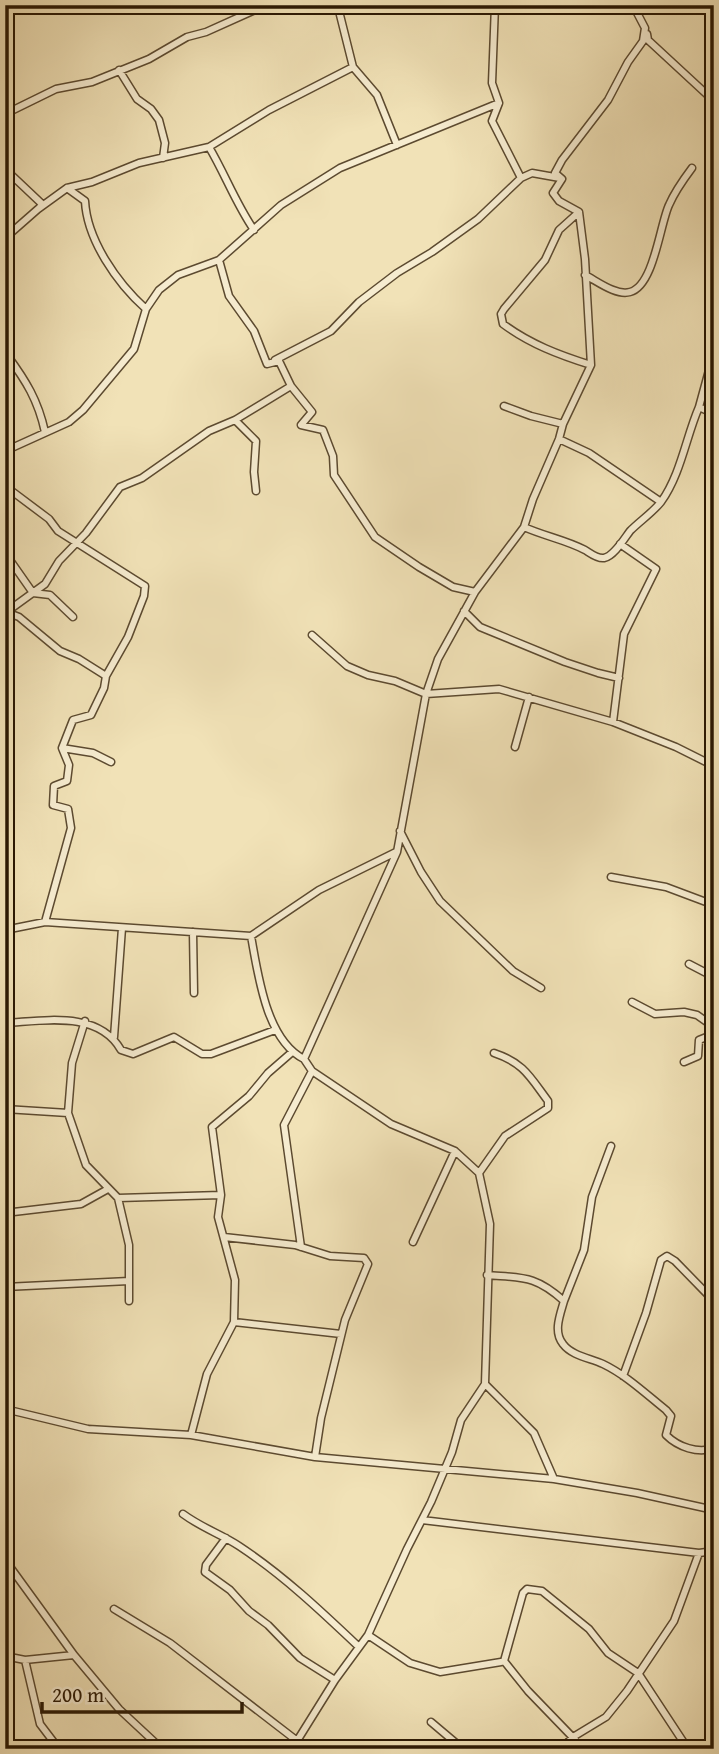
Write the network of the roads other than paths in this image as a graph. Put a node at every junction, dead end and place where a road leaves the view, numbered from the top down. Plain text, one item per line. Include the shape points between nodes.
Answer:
1 (266, 5) edge
2 (335, 5) edge
3 (364, 5) edge
4 (377, 5) edge
5 (495, 5) edge
6 (633, 5) edge
7 (645, 40) junction
8 (353, 67) junction
9 (119, 71) junction
10 (714, 101) edge
11 (499, 103) junction
12 (5, 114) edge
13 (397, 145) junction
14 (209, 147) junction
15 (163, 158) junction
16 (692, 168) dead end
17 (5, 169) edge
18 (521, 178) junction
19 (562, 179) junction
20 (67, 188) junction
21 (38, 209) junction
22 (579, 212) junction
23 (254, 230) junction
24 (5, 238) edge
25 (219, 260) junction
26 (585, 275) junction
27 (146, 309) junction
28 (714, 352) edge
29 (7, 355) dead end
30 (267, 364) junction
31 (591, 365) junction
32 (290, 386) junction
33 (504, 406) dead end
34 (699, 407) junction
35 (714, 414) edge
36 (235, 420) junction
37 (564, 424) junction
38 (45, 432) junction
39 (559, 439) junction
40 (5, 451) edge
41 (5, 486) edge
42 (256, 491) dead end
43 (661, 502) junction
44 (524, 527) junction
45 (75, 543) junction
46 (620, 544) junction
47 (5, 553) edge
48 (475, 592) junction
49 (33, 593) junction
50 (464, 611) junction
51 (6, 612) edge
52 (74, 617) dead end
53 (312, 635) dead end
54 (106, 676) junction
55 (619, 678) junction
56 (426, 694) junction
57 (529, 697) junction
58 (613, 722) junction
59 (515, 747) dead end
60 (62, 748) junction
61 (111, 762) dead end
62 (714, 766) edge
63 (400, 831) junction
64 (397, 852) junction
65 (611, 877) dead end
66 (714, 905) edge
67 (45, 922) junction
68 (122, 928) junction
69 (5, 930) edge
70 (193, 932) junction
71 (251, 936) junction
72 (689, 964) dead end
73 (714, 977) edge
74 (541, 988) dead end
75 (194, 993) dead end
76 (632, 1002) dead end
77 (85, 1021) junction
78 (5, 1023) edge
79 (714, 1027) edge
80 (275, 1030) junction
81 (714, 1034) edge
82 (114, 1037) junction
83 (291, 1053) junction
84 (494, 1053) dead end
85 (304, 1059) junction
86 (684, 1062) dead end
87 (312, 1071) junction
88 (5, 1109) edge
89 (68, 1113) junction
90 (611, 1146) dead end
91 (455, 1151) junction
92 (479, 1173) junction
93 (108, 1189) junction
94 (221, 1195) junction
95 (118, 1198) junction
96 (5, 1213) edge
97 (224, 1237) junction
98 (413, 1242) dead end
99 (301, 1247) junction
100 (487, 1275) junction
101 (129, 1281) junction
102 (5, 1287) edge
103 (129, 1301) dead end
104 (564, 1301) junction
105 (714, 1301) edge
106 (234, 1322) junction
107 (341, 1334) junction
108 (623, 1376) junction
109 (485, 1384) junction
110 (5, 1409) edge
111 (191, 1435) junction
112 (714, 1448) edge
113 (315, 1458) junction
114 (444, 1469) junction
115 (554, 1479) junction
116 (714, 1510) edge
117 (183, 1514) dead end
118 (422, 1520) junction
119 (226, 1538) junction
120 (714, 1551) edge
121 (699, 1553) junction
122 (5, 1560) edge
123 (114, 1609) dead end
124 (368, 1635) junction
125 (359, 1647) junction
126 (74, 1655) junction
127 (5, 1656) edge
128 (25, 1660) junction
129 (504, 1661) junction
130 (638, 1674) junction
131 (335, 1680) junction
132 (431, 1722) dead end
133 (573, 1737) junction
134 (296, 1740) junction
135 (59, 1749) edge
136 (162, 1749) edge
137 (292, 1749) edge
138 (463, 1749) edge
139 (561, 1749) edge
140 (584, 1749) edge
141 (688, 1749) edge

1 - 9 street
2 - 8 street
3 - 4 street
5 - 11 street via 492,83
6 - 7 street via 645,28
7 - 10 street
7 - 19 street via 608,100 562,160 555,173
8 - 13 street via 377,95
8 - 14 street
9 - 12 street via 56,89
9 - 15 street via 136,99 159,120 165,143
11 - 13 street
11 - 18 street via 492,121
13 - 23 street via 328,175 281,205
14 - 15 street
14 - 23 street
15 - 20 street
16 - 26 street via 667,208 661,239 637,289 618,292
17 - 21 street via 42,204
18 - 19 street via 532,173
18 - 30 street via 478,219 359,302 331,331
19 - 22 street via 553,193
20 - 21 street
20 - 27 street via 85,201 86,218 107,260
21 - 24 street
22 - 26 street
22 - 31 street via 559,230 545,260 501,316 503,324 518,335 557,355
23 - 25 street
25 - 27 street via 178,275 159,290
25 - 30 street via 229,296 254,331
26 - 31 street
27 - 38 street via 134,349 83,410
28 - 34 street
29 - 38 street via 40,408
30 - 32 street via 279,361
31 - 37 street
32 - 36 street
32 - 48 street via 312,412 301,425 323,430 333,456 334,475 375,537 453,587
33 - 37 street
34 - 35 street
34 - 43 street
36 - 42 street via 256,441
36 - 45 street via 209,431 142,478 120,487
37 - 39 street
38 - 40 street
39 - 43 street via 590,453
39 - 44 street
41 - 45 street
43 - 46 street
44 - 46 street via 603,558
44 - 48 street
45 - 49 street
45 - 54 street via 145,586 128,638
46 - 55 street via 656,569 624,634
47 - 49 street
48 - 50 street
49 - 51 street
49 - 52 street via 50,595
50 - 55 street via 480,627 565,662
50 - 56 street via 438,659
51 - 54 street via 19,617 60,651
53 - 56 street via 347,666
54 - 60 street via 92,715 73,720
55 - 58 street
56 - 57 street via 499,688
56 - 63 street
57 - 58 street
57 - 59 street
58 - 62 street
60 - 61 street via 93,753
60 - 67 street via 69,765 66,781 54,786 53,805 68,809 71,828
63 - 64 street
63 - 74 street via 439,901 513,971
64 - 71 street via 319,890
64 - 85 street
65 - 66 street via 666,887
67 - 68 street
67 - 69 street
68 - 70 street
68 - 82 street
70 - 71 street
70 - 75 street
71 - 80 street
72 - 73 street
76 - 79 street via 655,1014 697,1015
77 - 78 street
77 - 82 street
77 - 89 street via 72,1063
80 - 82 street via 211,1054 202,1054 174,1037 133,1054 121,1050
80 - 83 street
81 - 86 street via 699,1040 698,1056
83 - 85 street
83 - 94 street via 212,1127
84 - 92 street via 520,1065 548,1101 548,1108 505,1136
85 - 87 street
87 - 91 street via 391,1124
87 - 99 street via 284,1125
88 - 89 street
89 - 93 street via 86,1165
90 - 104 street via 592,1197 584,1250
91 - 92 street
91 - 98 street
92 - 100 street via 489,1224
93 - 95 street
93 - 96 street via 81,1204
94 - 95 street
94 - 97 street via 218,1217
95 - 101 street via 130,1245
97 - 99 street
97 - 106 street via 235,1280
99 - 107 street via 330,1256 364,1258 368,1264
100 - 104 street via 532,1279
100 - 109 street
101 - 102 street
101 - 103 street
104 - 108 street via 557,1326 562,1344
105 - 108 street via 675,1261 667,1256 661,1260
106 - 107 street
106 - 111 street via 207,1374
107 - 113 street
108 - 112 street via 671,1416 666,1435 675,1443 703,1452
109 - 114 street via 461,1420
109 - 115 street via 534,1433
110 - 111 street via 88,1429
111 - 113 street
113 - 114 street
114 - 115 street
114 - 118 street
115 - 116 street
117 - 119 street
118 - 121 street
118 - 124 street
119 - 125 street via 313,1603
119 - 131 street via 205,1572 300,1658
120 - 121 street
121 - 130 street via 674,1621
122 - 126 street
123 - 134 street via 170,1643
124 - 125 street
124 - 129 street via 410,1663 440,1672
125 - 131 street
126 - 128 street
126 - 136 street via 119,1709
127 - 128 street
128 - 135 street via 40,1724
129 - 130 street via 523,1593 534,1588
129 - 133 street
130 - 133 street via 606,1717
130 - 141 street
131 - 134 street
132 - 138 street
133 - 139 street
133 - 140 street
134 - 137 street

